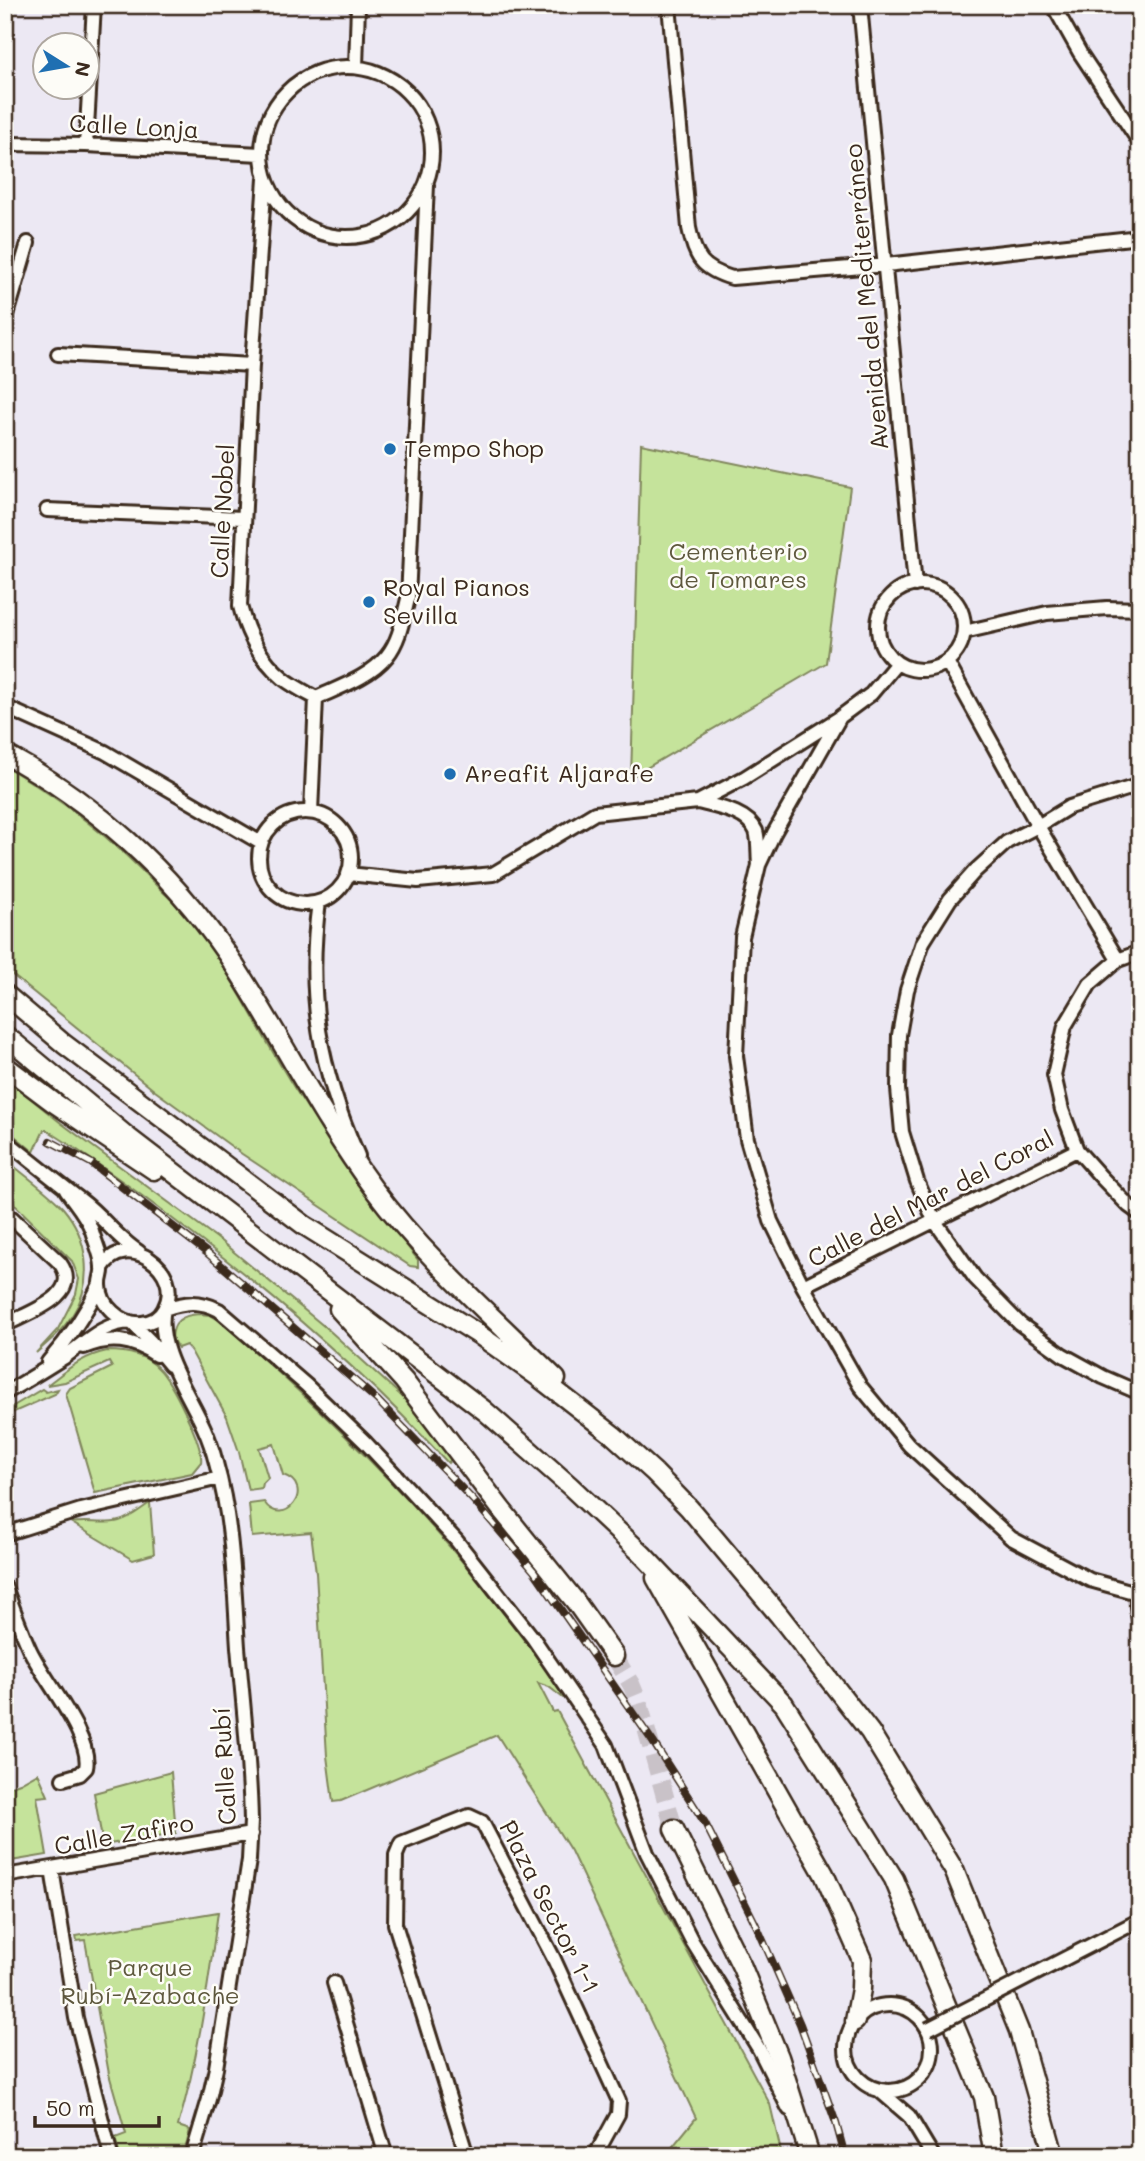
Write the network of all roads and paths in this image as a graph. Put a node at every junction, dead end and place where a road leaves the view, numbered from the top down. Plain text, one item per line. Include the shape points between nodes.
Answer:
1 (94, 5) edge
2 (358, 5) edge
3 (669, 5) edge
4 (860, 5) edge
5 (1053, 5) edge
6 (356, 67) junction
7 (1140, 143) edge
8 (5, 144) edge
9 (86, 145) junction
10 (261, 154) junction
11 (265, 179) junction
12 (427, 185) junction
13 (1140, 237) edge
14 (28, 243) dead end
15 (886, 265) junction
16 (5, 322) edge
17 (58, 354) dead end
18 (252, 365) junction
19 (47, 510) dead end
20 (243, 518) junction
21 (915, 585) junction
22 (1140, 609) edge
23 (964, 632) junction
24 (947, 662) junction
25 (897, 663) junction
26 (316, 698) junction
27 (5, 707) edge
28 (841, 717) junction
29 (5, 754) edge
30 (1140, 785) edge
31 (698, 802) junction
32 (311, 812) junction
33 (1038, 826) junction
34 (261, 843) junction
35 (760, 865) junction
36 (348, 874) junction
37 (319, 902) junction
38 (1140, 952) edge
39 (1118, 960) junction
40 (5, 994) edge
41 (5, 1035) edge
42 (5, 1066) edge
43 (5, 1140) edge
44 (1077, 1150) junction
45 (371, 1185) junction
46 (66, 1190) junction
47 (5, 1214) edge
48 (226, 1214) junction
49 (1140, 1214) edge
50 (934, 1220) junction
51 (144, 1256) junction
52 (102, 1268) junction
53 (306, 1273) junction
54 (100, 1284) junction
55 (803, 1286) junction
56 (164, 1309) junction
57 (131, 1322) junction
58 (5, 1325) edge
59 (71, 1352) junction
60 (167, 1363) junction
61 (36, 1375) junction
62 (178, 1377) junction
63 (5, 1393) edge
64 (1140, 1393) edge
65 (613, 1435) junction
66 (220, 1478) junction
67 (5, 1534) edge
68 (642, 1554) junction
69 (5, 1587) edge
70 (1138, 1588) edge
71 (1140, 1622) edge
72 (614, 1656) tunnel mouth
73 (63, 1779) dead end
74 (674, 1829) tunnel mouth
75 (251, 1834) junction
76 (52, 1869) junction
77 (5, 1876) edge
78 (1140, 1920) edge
79 (334, 1983) dead end
80 (855, 2021) junction
81 (928, 2029) junction
82 (880, 2090) junction
83 (111, 2156) edge
84 (192, 2156) edge
85 (386, 2156) edge
86 (467, 2156) edge
87 (595, 2156) edge
88 (808, 2156) edge
89 (933, 2156) edge
90 (995, 2156) edge
91 (1054, 2156) edge

1 - 9 street
2 - 6 street
3 - 15 street via 689,228 702,263 732,278
4 - 15 street, Avenida del Mediterráneo
5 - 7 street
6 - 10 street via 309,75 289,89 264,130
6 - 12 street via 393,79 420,107 430,132 433,158
8 - 9 street, Calle Lonja
9 - 10 street, Calle Lonja
10 - 11 street
11 - 12 street via 276,202 293,220 315,233 340,238 382,231 416,204
11 - 18 street, Calle Nobel
12 - 26 street via 408,599 387,657 362,677
13 - 15 street
14 - 16 street
15 - 21 street, Avenida del Mediterráneo
17 - 18 street
18 - 20 street, Calle Nobel
19 - 20 street
20 - 26 street, Calle Nobel via 240,606 246,629 282,677
21 - 23 street via 937,587 955,600
21 - 25 street via 892,596 880,618 881,643
22 - 23 street via 1046,613
23 - 24 street via 959,648
24 - 25 street via 922,670
24 - 33 street
25 - 28 street via 871,694
26 - 32 street
27 - 34 street via 105,752
28 - 31 street
28 - 35 street
29 - 45 main road via 62,787 108,822 187,903 225,952
30 - 33 street via 1069,807
31 - 35 street via 745,818 756,831
31 - 36 street via 595,813 493,874 418,881
32 - 34 street via 281,819
32 - 36 street via 336,824 344,834 350,847
33 - 39 street
33 - 50 street via 1007,842 950,899 923,942 907,989 899,1035 902,1132
34 - 37 street via 260,864 267,885 290,902
35 - 55 street via 742,937 736,1056 747,1139 771,1221
36 - 37 street via 332,896
37 - 45 street via 313,966 320,1037 338,1104
38 - 39 street
39 - 44 street via 1090,984 1065,1026 1054,1076
40 - 65 main road via 304,1226 478,1334
41 - 48 main road
42 - 48 main road via 118,1148
43 - 46 street
44 - 49 street
44 - 50 street, Calle del Mar del Coral
45 - 65 main road via 433,1259
46 - 51 street
46 - 52 street via 88,1221
47 - 58 street via 64,1268 65,1287 55,1299
48 - 53 main road
50 - 55 street, Calle del Mar del Coral
50 - 64 street via 975,1278 1020,1324 1073,1360
51 - 52 street via 112,1255
51 - 56 street via 166,1277 169,1295
52 - 54 street
53 - 68 main road via 485,1411
53 - 72 main road via 404,1381
54 - 57 street via 107,1305
54 - 61 street via 69,1338
55 - 70 street via 860,1386 909,1445 1011,1538 1090,1580
56 - 57 street via 155,1319
56 - 62 street, Calle Rubí via 164,1337
56 - 88 street via 197,1301 233,1321 366,1443 494,1586 606,1745 647,1853 692,1941 759,2049
57 - 59 street via 101,1329
57 - 60 street, Calle Rubí
59 - 60 street via 115,1339 137,1344
59 - 61 street
60 - 62 street, Calle Rubí
61 - 63 street
62 - 66 street, Calle Rubí via 205,1430
65 - 91 main road via 689,1508 870,1732 954,1870 1019,2031
66 - 67 street via 81,1510
66 - 75 street, Calle Rubí via 234,1586
68 - 80 main road via 824,1874 862,1960
68 - 90 main road via 784,1704 894,1879 984,2097
69 - 73 street via 29,1649 84,1748 86,1768
70 - 71 street
74 - 88 main road via 742,1967 779,2057
75 - 76 street, Calle Zafiro
75 - 84 street, Calle Rubí via 216,2068
76 - 77 street, Calle Zafiro
76 - 83 street via 76,2018
78 - 81 street, bridge
79 - 85 street
80 - 81 street via 866,2011 894,2005 914,2013
80 - 82 street via 846,2056 858,2078
81 - 82 street via 931,2056 918,2080 893,2091
82 - 89 street via 909,2116
86 - 87 street, Plaza Sector 1-1 via 395,1924 396,1855 401,1843 469,1816 482,1822 547,1944 619,2101 618,2114

